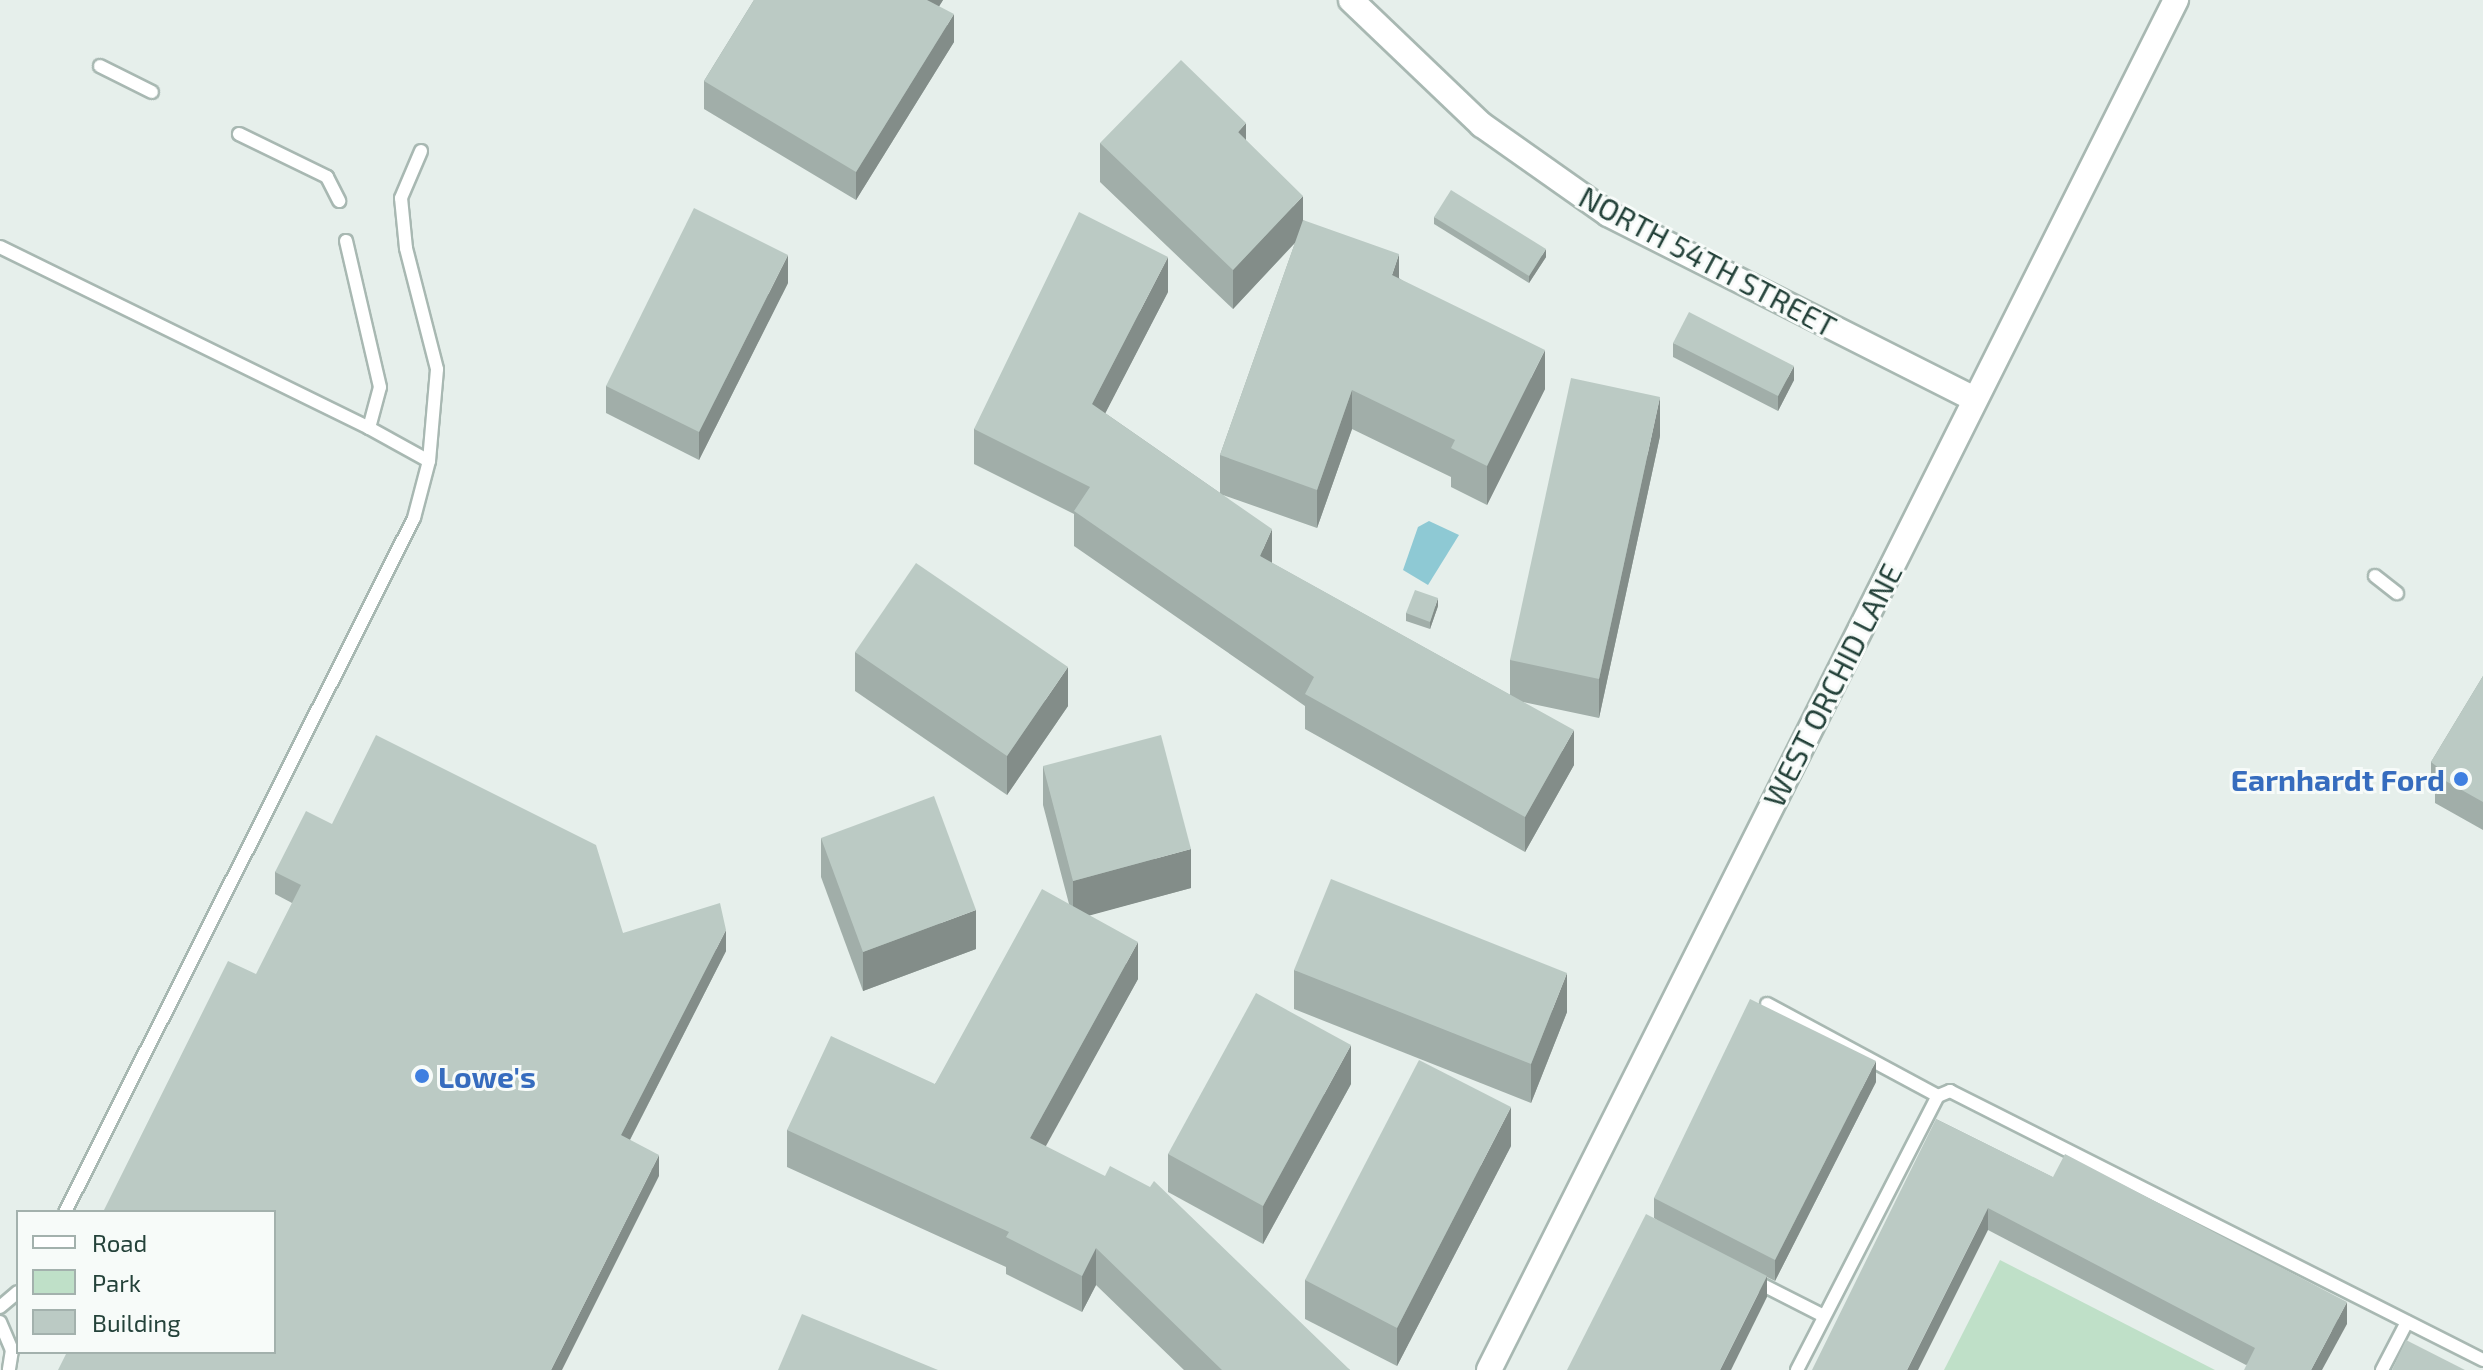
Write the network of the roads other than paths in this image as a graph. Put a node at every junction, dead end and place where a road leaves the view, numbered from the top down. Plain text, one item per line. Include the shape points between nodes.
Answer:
1 (1351, 0) edge
2 (2176, 0) edge
3 (100, 66) dead end
4 (152, 92) dead end
5 (239, 134) dead end
6 (421, 151) dead end
7 (339, 201) dead end
8 (346, 241) dead end
9 (0, 247) edge
10 (1975, 399) junction
11 (369, 428) junction
12 (429, 461) junction
13 (2375, 576) dead end
14 (2397, 593) dead end
15 (1767, 1004) edge
16 (1938, 1096) junction
17 (66, 1210) edge
18 (1742, 1274) edge
19 (16, 1294) edge
20 (0, 1307) edge
21 (1824, 1316) junction
22 (0, 1322) edge
23 (2407, 1322) junction
24 (2483, 1360) edge
25 (9, 1370) edge
26 (1489, 1370) edge
27 (1797, 1370) edge
28 (2382, 1370) edge

1 - 10 street, NORTH 54TH STREET via 1482,125 1608,214
2 - 10 street, WEST ORCHID LANE
3 - 4 lane
5 - 7 lane via 327,177
6 - 12 lane via 401,198 406,248 437,369
8 - 11 lane via 380,387
9 - 11 lane
10 - 26 street, WEST ORCHID LANE
11 - 12 lane
12 - 17 lane via 414,518
13 - 14 lane
15 - 16 lane
16 - 21 lane
16 - 23 lane via 1950,1091
18 - 21 lane
19 - 20 lane
21 - 27 lane
22 - 25 lane via 12,1350
23 - 24 lane
23 - 28 lane

